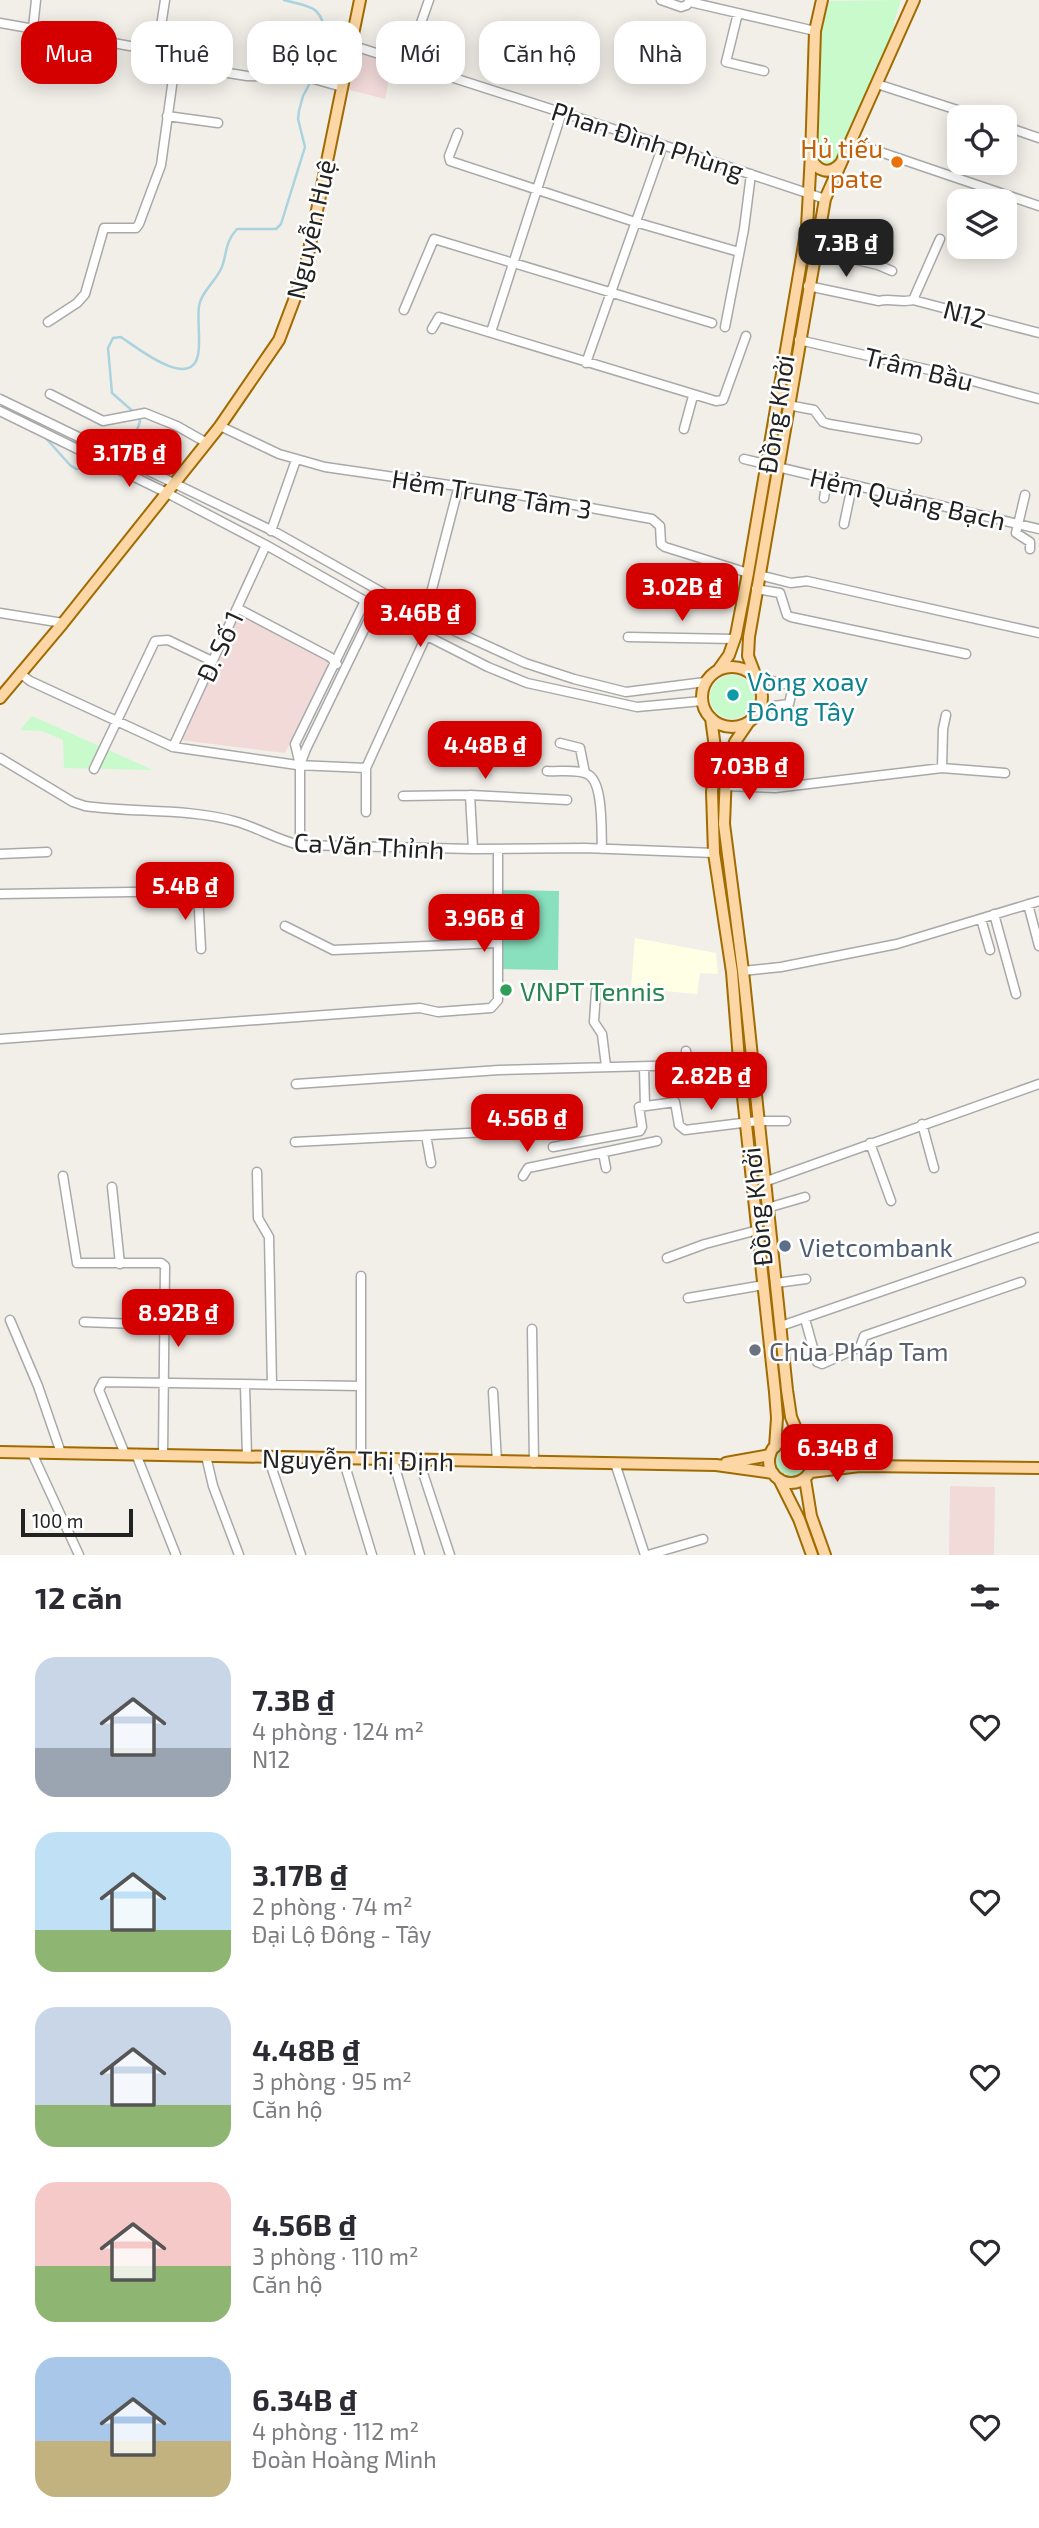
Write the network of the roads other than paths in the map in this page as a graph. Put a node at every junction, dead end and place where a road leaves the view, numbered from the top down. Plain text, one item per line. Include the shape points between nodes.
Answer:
1 (36, 0) edge
2 (165, 0) edge
3 (360, 0) edge
4 (429, 0) edge
5 (661, 0) edge
6 (822, 0) edge
7 (914, 0) edge
8 (690, 1) edge
9 (738, 13) junction
10 (34, 21) edge
11 (162, 21) edge
12 (356, 21) edge
13 (422, 21) edge
14 (0, 23) edge
15 (21, 26) edge
16 (815, 31) junction
17 (764, 71) dead end
18 (233, 74) edge
19 (465, 81) edge
20 (172, 84) edge
21 (877, 84) junction
22 (342, 86) joint
23 (947, 107) edge
24 (562, 112) junction
25 (167, 116) junction
26 (218, 123) dead end
27 (1017, 130) edge
28 (458, 133) dead end
29 (1039, 138) edge
30 (851, 142) junction
31 (663, 145) junction
32 (811, 154) junction
33 (841, 163) junction
34 (751, 174) junction
35 (537, 190) junction
36 (809, 193) junction
37 (825, 199) junction
38 (1039, 206) edge
39 (635, 222) junction
40 (940, 239) dead end
41 (815, 250) junction
42 (739, 252) junction
43 (514, 264) junction
44 (892, 271) dead end
45 (802, 285) junction
46 (609, 293) junction
47 (913, 300) junction
48 (404, 310) dead end
49 (48, 322) dead end
50 (712, 323) dead end
51 (725, 327) dead end
52 (432, 329) dead end
53 (491, 332) junction
54 (1039, 334) edge
55 (746, 335) dead end
56 (799, 340) junction
57 (586, 363) junction
58 (50, 394) dead end
59 (693, 396) junction
60 (0, 399) edge
61 (1039, 399) edge
62 (788, 405) junction
63 (2, 412) edge
64 (220, 426) junction
65 (684, 429) dead end
66 (917, 439) dead end
67 (207, 443) junction
68 (744, 459) dead end
69 (296, 460) junction
70 (772, 466) junction
71 (827, 479) junction
72 (175, 483) junction
73 (458, 485) junction
74 (852, 486) junction
75 (167, 493) junction
76 (1025, 495) dead end
77 (824, 498) dead end
78 (844, 524) dead end
79 (1017, 524) junction
80 (1039, 529) edge
81 (271, 531) junction
82 (266, 545) junction
83 (1030, 549) dead end
84 (753, 574) junction
85 (756, 589) junction
86 (365, 601) junction
87 (375, 607) junction
88 (237, 608) junction
89 (0, 613) edge
90 (429, 618) junction
91 (63, 623) junction
92 (1039, 634) edge
93 (427, 636) junction
94 (628, 637) dead end
95 (735, 639) junction
96 (966, 654) dead end
97 (212, 661) junction
98 (335, 662) junction
99 (719, 669) junction
100 (343, 672) junction
101 (20, 673) junction
102 (756, 677) junction
103 (705, 682) junction
104 (0, 698) edge
105 (702, 701) junction
106 (946, 715) dead end
107 (710, 718) junction
108 (116, 720) junction
109 (752, 720) junction
110 (559, 743) dead end
111 (173, 747) junction
112 (0, 758) edge
113 (300, 765) junction
114 (366, 768) junction
115 (942, 768) junction
116 (94, 769) dead end
117 (547, 771) dead end
118 (585, 773) junction
119 (1005, 773) dead end
120 (725, 786) junction
121 (470, 795) junction
122 (403, 796) dead end
123 (567, 800) dead end
124 (366, 812) dead end
125 (300, 845) junction
126 (473, 849) junction
127 (498, 849) junction
128 (602, 849) junction
129 (47, 852) dead end
130 (714, 853) junction
131 (0, 854) edge
132 (0, 894) edge
133 (1039, 901) edge
134 (1028, 904) junction
135 (994, 915) junction
136 (981, 919) junction
137 (285, 926) dead end
138 (498, 943) junction
139 (1039, 946) edge
140 (201, 949) dead end
141 (990, 950) dead end
142 (743, 971) junction
143 (596, 991) dead end
144 (1016, 994) dead end
145 (0, 1039) edge
146 (686, 1051) dead end
147 (739, 1060) junction
148 (689, 1065) junction
149 (606, 1066) junction
150 (644, 1066) junction
151 (296, 1084) dead end
152 (1039, 1084) edge
153 (645, 1106) junction
154 (752, 1121) junction
155 (786, 1121) dead end
156 (922, 1124) junction
157 (550, 1132) dead end
158 (426, 1135) junction
159 (657, 1141) dead end
160 (295, 1143) dead end
161 (870, 1143) junction
162 (553, 1147) dead end
163 (603, 1153) junction
164 (430, 1163) dead end
165 (606, 1168) dead end
166 (934, 1168) dead end
167 (257, 1172) dead end
168 (63, 1176) dead end
169 (523, 1176) dead end
170 (764, 1182) junction
171 (112, 1187) dead end
172 (805, 1197) dead end
173 (891, 1201) dead end
174 (767, 1208) junction
175 (758, 1230) junction
176 (1039, 1237) edge
177 (667, 1258) dead end
178 (120, 1264) junction
179 (361, 1276) dead end
180 (806, 1279) dead end
181 (1021, 1282) dead end
182 (770, 1284) junction
183 (688, 1298) dead end
184 (805, 1319) junction
185 (10, 1320) dead end
186 (83, 1322) dead end
187 (164, 1325) junction
188 (781, 1326) junction
189 (532, 1329) dead end
190 (163, 1384) junction
191 (245, 1385) junction
192 (272, 1385) junction
193 (361, 1386) junction
194 (493, 1392) dead end
195 (805, 1445) junction
196 (772, 1451) junction
197 (0, 1452) edge
198 (32, 1453) junction
199 (61, 1453) junction
200 (130, 1454) junction
201 (163, 1455) junction
202 (206, 1456) junction
203 (247, 1457) junction
204 (268, 1457) junction
205 (343, 1459) junction
206 (361, 1459) junction
207 (393, 1460) junction
208 (419, 1461) junction
209 (497, 1462) junction
210 (534, 1462) junction
211 (615, 1464) junction
212 (716, 1465) junction
213 (860, 1466) junction
214 (1039, 1468) edge
215 (808, 1475) junction
216 (776, 1476) junction
217 (703, 1539) dead end
218 (813, 1548) edge
219 (79, 1555) edge
220 (176, 1555) edge
221 (239, 1555) edge
222 (301, 1555) edge
223 (372, 1555) edge
224 (420, 1555) edge
225 (450, 1555) edge
226 (646, 1555) edge
227 (825, 1555) edge

1 - 10 street
2 - 11 street
3 - 12 main road, Nguyễn Huệ
4 - 13 street
5 - 8 street via 681,7
6 - 16 main road, Đồng Khởi
7 - 21 main road, Đồng Khởi
8 - 9 street
9 - 16 street
9 - 17 street via 726,62
14 - 15 street
16 - 32 main road, Đồng Khởi
18 - 22 street via 307,77
19 - 24 street, Phan Đình Phùng
20 - 25 street
21 - 23 street
21 - 30 main road, Đồng Khởi
22 - 64 main road, Nguyễn Huệ via 299,290 278,340
24 - 31 street, Phan Đình Phùng
24 - 35 street
25 - 26 street
25 - 49 street via 161,164 138,226 104,228 85,294
27 - 29 street
28 - 35 street via 450,161
30 - 33 main road, Đồng Khởi
30 - 38 street
31 - 34 street, Phan Đình Phùng
31 - 39 street
32 - 33 main road via 815,166 823,171
32 - 36 main road, Đồng Khởi
33 - 37 main road, Đồng Khởi
34 - 36 street, Phan Đình Phùng
34 - 42 street
35 - 39 street
35 - 43 street
36 - 37 street, Phan Đình Phùng
36 - 45 main road, Đồng Khởi
37 - 41 main road, Đồng Khởi
39 - 42 street
39 - 46 street
40 - 47 street
41 - 44 street
41 - 45 main road, Đồng Khởi
42 - 51 street
43 - 46 street
43 - 48 street via 434,239
43 - 53 street
45 - 47 street, N12 via 878,301
45 - 56 main road, Đồng Khởi
45 - 70 main road, Đồng Khởi
46 - 50 street
46 - 57 street
47 - 54 street, N12
52 - 53 street via 439,317
53 - 57 street
55 - 59 street via 723,400
56 - 61 street, Trâm Bầu
56 - 62 main road, Đồng Khởi
57 - 59 street
58 - 67 street via 103,421 145,413
59 - 65 street
60 - 72 street
62 - 66 street via 814,410 829,424
62 - 70 main road, Đồng Khởi
63 - 75 street
64 - 67 main road, Nguyễn Huệ
64 - 69 street, Hẻm Trung Tâm 3
67 - 72 main road, Nguyễn Huệ
68 - 70 street, Hẻm Quảng Bạch
69 - 73 street, Hẻm Trung Tâm 3
69 - 81 street
70 - 71 street, Hẻm Quảng Bạch
70 - 84 main road, Đồng Khởi
71 - 74 street, Hẻm Quảng Bạch
71 - 77 street
72 - 75 main road, Nguyễn Huệ
72 - 81 street
73 - 84 street, Hẻm Trung Tâm 3 via 652,519 660,526 665,547
73 - 90 street
74 - 78 street
74 - 79 street, Hẻm Quảng Bạch
75 - 82 street
75 - 91 main road, Nguyễn Huệ
76 - 79 street
79 - 80 street, Hẻm Quảng Bạch
79 - 83 street via 1017,536 1030,542
81 - 90 street
82 - 86 street
82 - 88 street, Đ. Số 1
84 - 85 main road, Đồng Khởi
84 - 92 street via 791,583 807,581
84 - 95 main road, Đồng Khởi
85 - 96 street via 780,593 787,615 792,617
85 - 102 main road, Đồng Khởi via 748,656
86 - 87 street
86 - 98 street
87 - 93 street
87 - 100 street
88 - 97 street, Đ. Số 1
88 - 98 street
89 - 91 street
90 - 93 street
90 - 103 street via 525,663 613,689 626,692
91 - 101 main road, Nguyễn Huệ
93 - 105 street via 508,675 564,692 637,708
93 - 114 street
94 - 95 street
95 - 99 main road, Đồng Khởi
97 - 108 street via 168,640 155,641
97 - 111 street, Đ. Số 1
98 - 100 street
98 - 113 street via 295,744
99 - 102 main road via 738,667
99 - 103 main road
100 - 113 street
101 - 104 main road, Nguyễn Huệ
101 - 108 street
102 - 109 main road via 763,697
102 - 109 street via 793,686 789,704 773,706
103 - 105 main road
105 - 107 main road
106 - 115 street
107 - 109 main road via 728,727
107 - 130 main road, Đồng Khởi via 716,755
108 - 111 street
108 - 116 street
109 - 120 main road, Đồng Khởi via 735,742
110 - 118 street via 580,748
111 - 113 street
112 - 125 street, Ca Văn Thỉnh via 85,806 198,814 235,821
113 - 114 street
113 - 125 street
114 - 124 street
115 - 119 street
115 - 120 street via 775,788
117 - 118 street
118 - 128 street via 598,790
120 - 142 main road, Đồng Khởi via 726,852
121 - 122 street
121 - 123 street
121 - 126 street
125 - 126 street, Ca Văn Thỉnh
126 - 127 street, Ca Văn Thỉnh
127 - 128 street, Ca Văn Thỉnh
127 - 138 street
128 - 130 street, Ca Văn Thỉnh
129 - 131 street
130 - 147 main road, Đồng Khởi via 732,972
132 - 140 street via 196,891
133 - 134 street
134 - 135 street
134 - 139 street
135 - 136 street
135 - 144 street
136 - 141 street
136 - 142 street via 897,944
137 - 138 street via 332,950
138 - 145 street via 498,1000 491,1008 418,1009
142 - 154 main road, Đồng Khởi
143 - 149 street via 594,1022 602,1034
146 - 148 street
147 - 148 street
147 - 154 main road, Đồng Khởi
148 - 150 street
149 - 150 street
149 - 151 street
150 - 153 street
152 - 156 street
153 - 154 street via 676,1102 679,1125 685,1130
153 - 162 street via 639,1107 640,1131
154 - 155 street
154 - 170 main road, Đồng Khởi
154 - 175 main road, Đồng Khởi
156 - 161 street
156 - 166 street
157 - 158 street
158 - 160 street
158 - 164 street
159 - 163 street
161 - 170 street
161 - 173 street
163 - 165 street
163 - 169 street via 528,1168
167 - 192 street via 258,1218 269,1237
168 - 178 street via 77,1263
170 - 174 main road, Đồng Khởi
171 - 178 street
172 - 174 street
174 - 182 main road, Đồng Khởi
175 - 177 street
175 - 182 main road, Đồng Khởi
176 - 184 street
178 - 187 street via 164,1264
179 - 193 street
180 - 182 street
181 - 184 street via 864,1336 860,1347 822,1364 817,1362
182 - 183 street
182 - 188 main road, Đồng Khởi
182 - 196 main road, Đồng Khởi via 777,1418
184 - 188 street
185 - 199 street
186 - 187 street
187 - 190 street
188 - 195 main road, Đồng Khởi via 791,1416
189 - 210 street
190 - 191 street
190 - 200 street via 100,1385
190 - 201 street
191 - 192 street
191 - 203 street
192 - 193 street
193 - 206 street
194 - 209 street
195 - 196 main road via 789,1439
195 - 213 main road
195 - 215 main road via 813,1460
196 - 212 main road, Nguyễn Thị Định
196 - 216 main road via 770,1467
197 - 198 main road, Nguyễn Thị Định
198 - 199 main road, Nguyễn Thị Định
198 - 219 street
199 - 200 main road, Nguyễn Thị Định
200 - 201 main road, Nguyễn Thị Định
200 - 220 street
201 - 202 main road, Nguyễn Thị Định
202 - 203 main road, Nguyễn Thị Định
202 - 221 street
203 - 204 main road, Nguyễn Thị Định
204 - 205 main road, Nguyễn Thị Định
204 - 222 street
205 - 206 main road, Nguyễn Thị Định
205 - 223 street
206 - 207 main road, Nguyễn Thị Định
207 - 208 main road, Nguyễn Thị Định
207 - 224 street
208 - 209 main road, Nguyễn Thị Định
208 - 225 street
209 - 210 main road, Nguyễn Thị Định
210 - 211 main road, Nguyễn Thị Định
211 - 212 main road, Nguyễn Thị Định
211 - 226 street
212 - 216 main road, Nguyễn Thị Định
213 - 214 main road
213 - 215 main road
215 - 216 main road via 795,1483
215 - 218 main road
216 - 218 main road
217 - 226 street
218 - 227 main road

